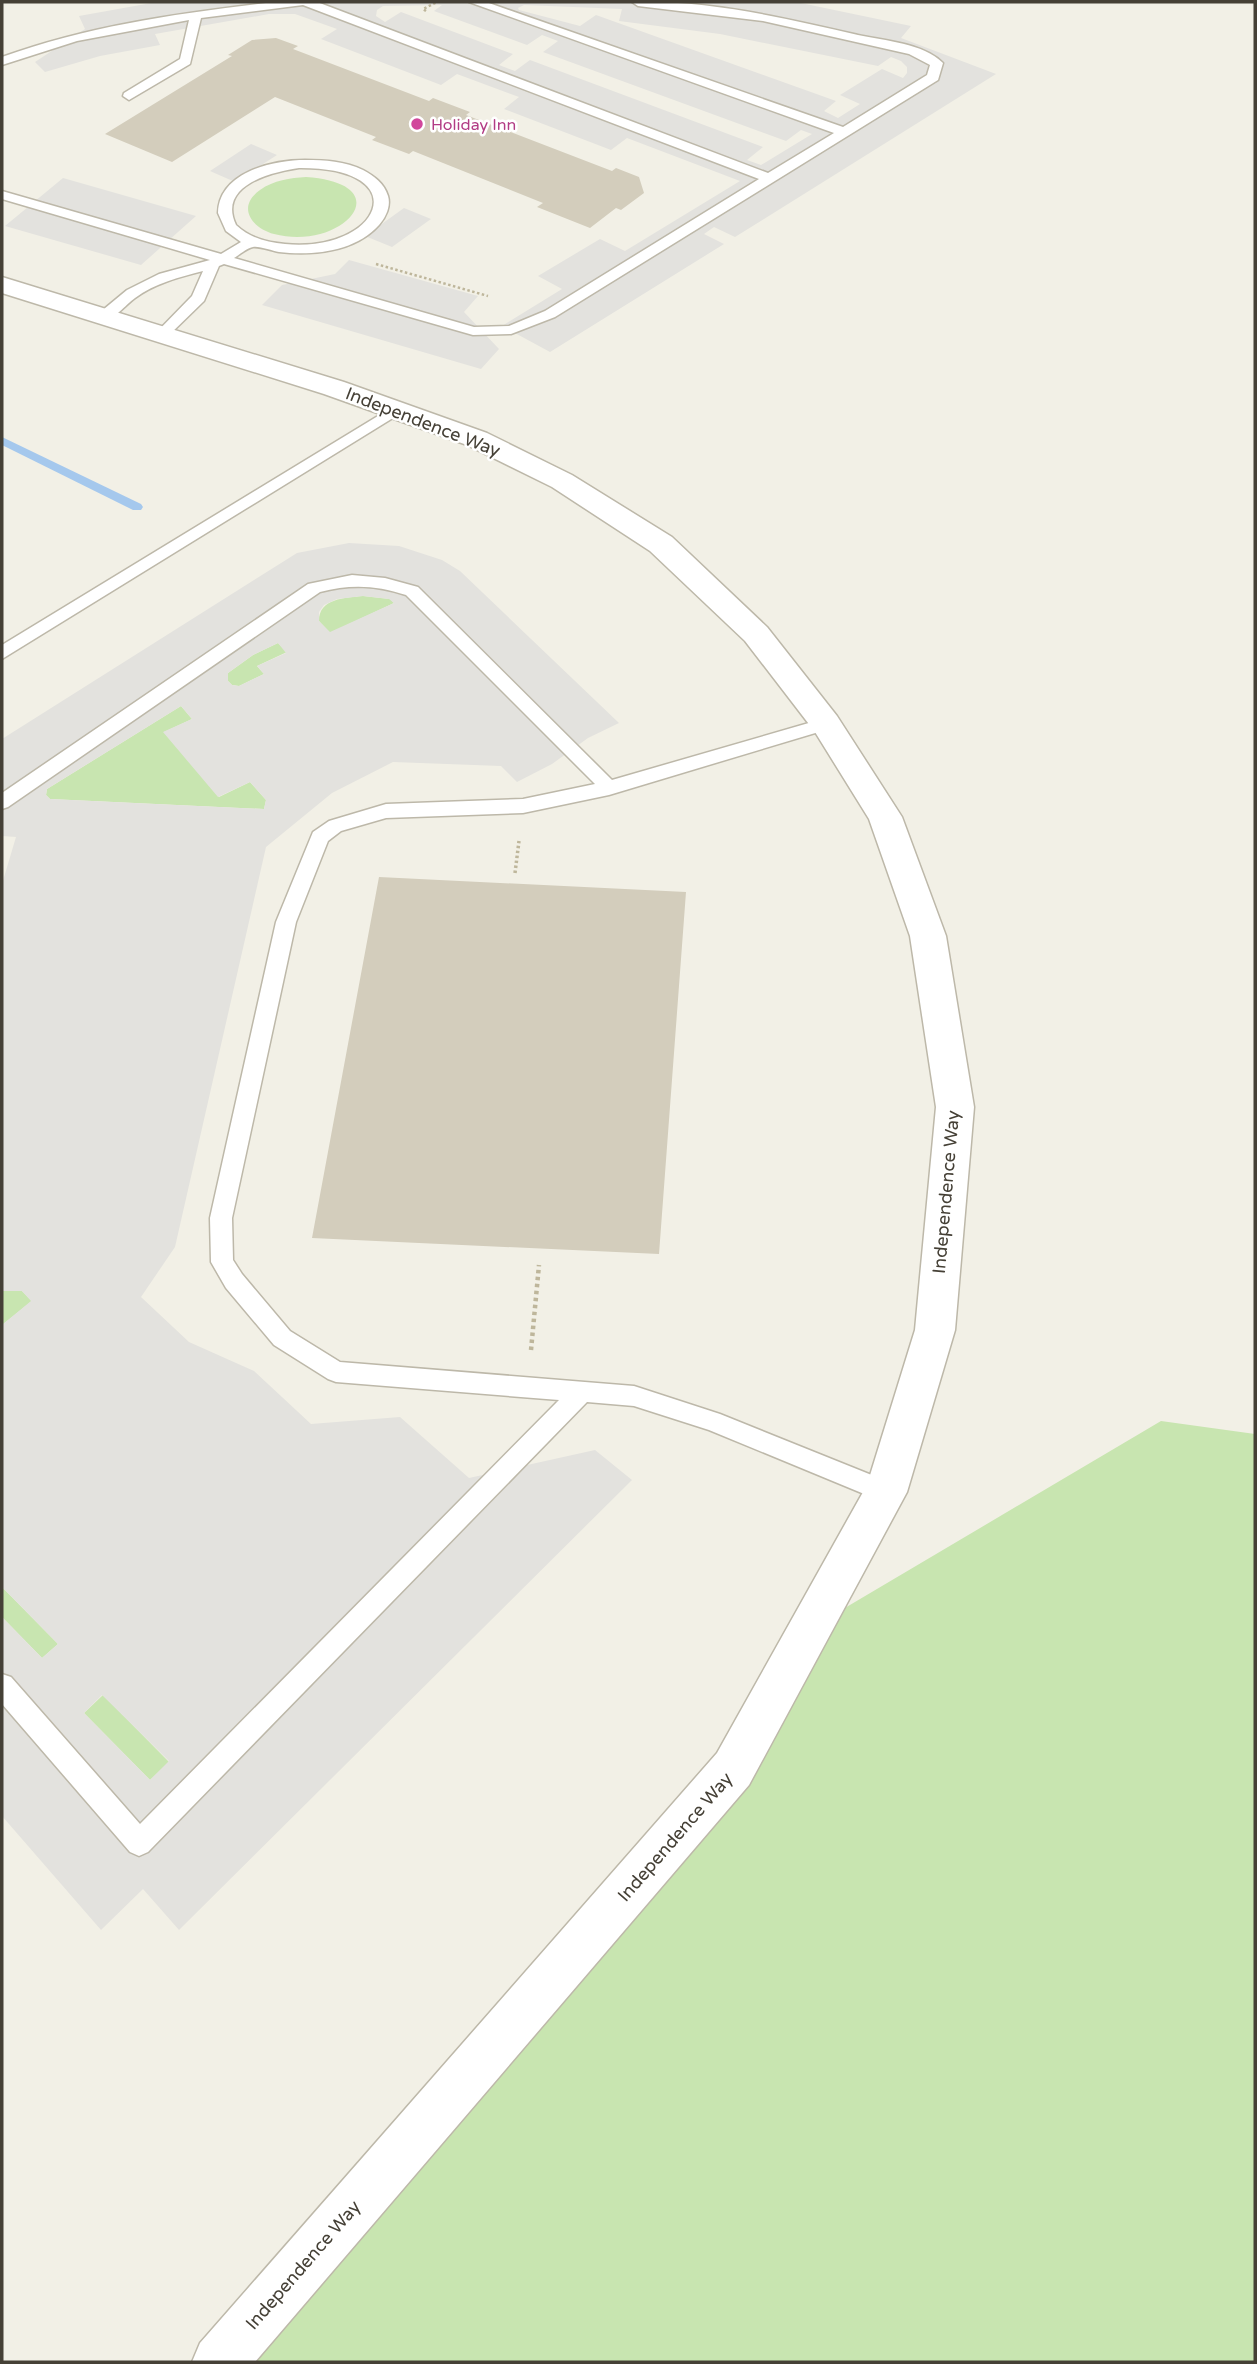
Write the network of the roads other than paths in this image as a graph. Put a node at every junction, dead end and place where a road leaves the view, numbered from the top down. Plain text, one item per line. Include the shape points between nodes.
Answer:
1 (304, 2) edge
2 (475, 2) edge
3 (638, 2) edge
4 (196, 15) junction
5 (2, 61) edge
6 (129, 96) dead end
7 (844, 132) junction
8 (769, 178) junction
9 (2, 195) edge
10 (251, 242) junction
11 (218, 261) junction
12 (2, 285) edge
13 (103, 317) junction
14 (161, 335) junction
15 (396, 410) junction
16 (2, 653) edge
17 (826, 724) junction
18 (609, 788) junction
19 (2, 802) edge
20 (584, 1390) junction
21 (886, 1492) junction
22 (2, 1686) edge
23 (219, 2362) edge

1 - 4 lane
1 - 8 lane
2 - 7 lane
3 - 7 lane via 763,17 914,51 937,63 933,77
4 - 5 lane via 78,37
4 - 6 lane via 186,61
7 - 8 lane
8 - 11 lane via 550,314 511,330 474,331
9 - 11 lane
10 - 10 lane via 307,250 361,234 378,220 384,204 380,188 365,175 343,166 287,165 260,172 239,184 227,199 224,215 232,230
10 - 11 lane
11 - 13 lane via 164,277 132,293
11 - 14 lane via 199,298
12 - 13 street, Independence Way
13 - 14 street, Independence Way
14 - 15 street, Independence Way
15 - 16 lane
15 - 17 street, Independence Way via 477,439 562,481 661,544 756,634
17 - 18 lane
17 - 21 street, Independence Way via 886,817 928,936 955,1107 935,1330
18 - 19 lane via 412,590 379,579 346,579 314,588
18 - 20 lane via 523,806 386,811 335,826 320,837 286,922 221,1219 222,1262 240,1290 282,1338 335,1372
20 - 21 lane via 634,1396 712,1421
20 - 22 lane via 139,1843
21 - 23 street, Independence Way via 733,1769

